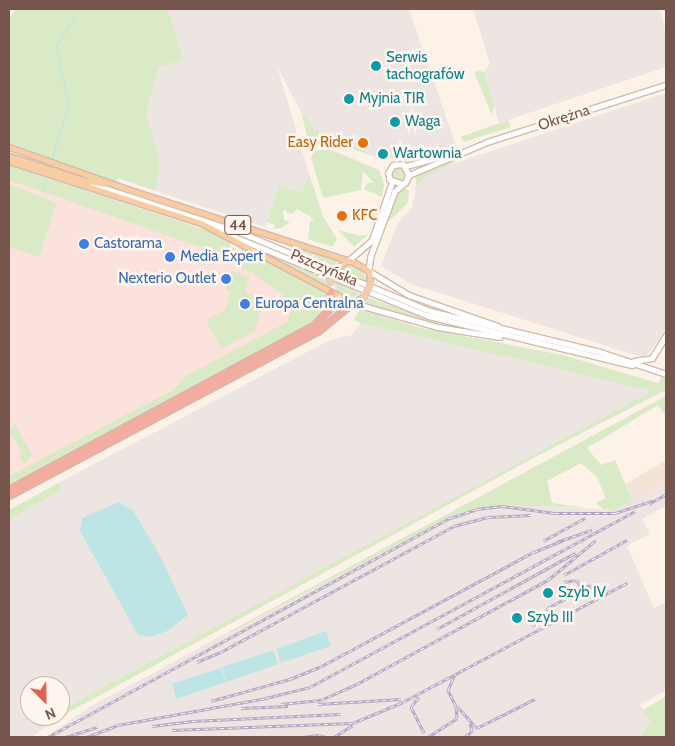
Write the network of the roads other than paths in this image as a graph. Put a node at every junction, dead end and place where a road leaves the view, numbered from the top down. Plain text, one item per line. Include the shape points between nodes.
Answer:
1 (666, 84) edge
2 (9, 147) edge
3 (462, 151) junction
4 (9, 156) edge
5 (9, 161) edge
6 (406, 166) junction
7 (409, 175) junction
8 (83, 180) junction
9 (392, 182) junction
10 (402, 184) junction
11 (127, 189) junction
12 (201, 223) junction
13 (348, 261) junction
14 (369, 271) junction
15 (331, 292) junction
16 (353, 303) junction
17 (512, 331) junction
18 (666, 336) edge
19 (528, 341) junction
20 (608, 354) junction
21 (644, 367) junction
22 (665, 374) edge
23 (9, 490) edge
24 (9, 496) edge

1 - 3 main road, Okrężna
2 - 11 main road
3 - 6 main road, Okrężna
3 - 7 main road, Okrężna
4 - 8 main road, Pszczyńska / 44
5 - 12 main road, Pszczyńska / 44
6 - 7 main road
6 - 9 main road via 400,163 390,167 388,176
7 - 10 main road
8 - 11 main road, 44
8 - 17 main road, Pszczyńska via 242,233 430,311
9 - 10 main road
9 - 13 main road via 372,240
10 - 14 main road via 395,192 369,262
11 - 13 main road, 44
12 - 15 main road, 44
12 - 19 main road, Pszczyńska via 428,316
13 - 14 main road, 44
13 - 15 main road, bridge via 334,270
14 - 16 main road, bridge via 370,283 364,296
14 - 17 main road via 409,295
15 - 16 main road
15 - 23 highway via 328,311 314,326
16 - 19 main road via 444,329
16 - 24 highway via 318,332
17 - 20 main road, Pszczyńska
18 - 20 main road via 654,356 647,361 632,361
19 - 21 main road, Pszczyńska
20 - 21 main road, Pszczyńska
21 - 22 main road, Pszczyńska

